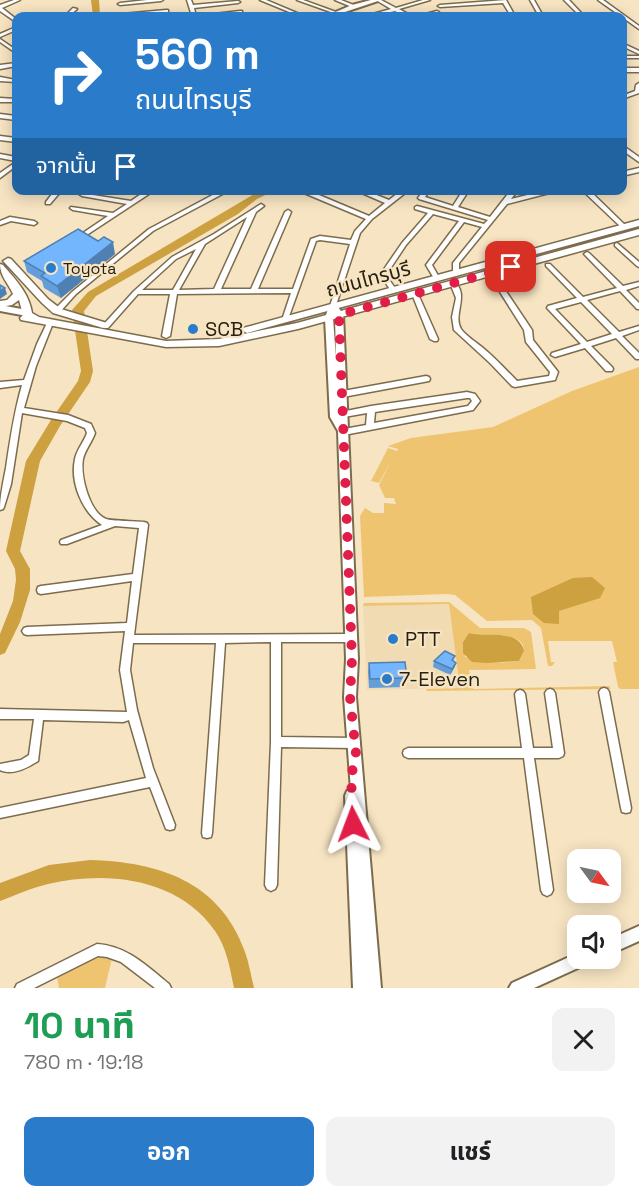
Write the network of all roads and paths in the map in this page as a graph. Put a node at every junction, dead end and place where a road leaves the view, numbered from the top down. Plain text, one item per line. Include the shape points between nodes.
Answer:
1 (18, 0) edge
2 (162, 0) edge
3 (189, 0) edge
4 (262, 0) edge
5 (299, 0) edge
6 (337, 0) edge
7 (378, 0) edge
8 (428, 0) edge
9 (566, 0) edge
10 (600, 0) edge
11 (504, 1) edge
12 (120, 2) edge
13 (238, 2) dead end
14 (354, 6) junction
15 (440, 6) dead end
16 (191, 7) junction
17 (0, 8) edge
18 (75, 9) dead end
19 (396, 9) junction
20 (72, 12) edge
21 (193, 12) edge
22 (292, 12) edge
23 (325, 12) edge
24 (339, 12) edge
25 (385, 12) edge
26 (401, 12) edge
27 (578, 12) edge
28 (617, 12) edge
29 (12, 18) edge
30 (0, 38) edge
31 (12, 48) edge
32 (639, 85) edge
33 (638, 93) edge
34 (12, 168) edge
35 (7, 173) junction
36 (12, 174) edge
37 (0, 176) edge
38 (55, 195) edge
39 (88, 195) edge
40 (144, 195) edge
41 (217, 195) edge
42 (312, 195) edge
43 (370, 195) edge
44 (400, 195) edge
45 (423, 195) edge
46 (463, 195) edge
47 (511, 195) edge
48 (536, 195) edge
49 (590, 195) edge
50 (506, 202) junction
51 (48, 203) dead end
52 (132, 203) junction
53 (390, 203) junction
54 (261, 206) dead end
55 (73, 207) dead end
56 (417, 208) dead end
57 (455, 208) junction
58 (253, 212) junction
59 (288, 212) dead end
60 (432, 212) junction
61 (114, 215) junction
62 (370, 218) junction
63 (491, 219) junction
64 (464, 220) junction
65 (0, 222) edge
66 (34, 223) dead end
67 (639, 223) edge
68 (485, 226) junction
69 (624, 227) junction
70 (639, 232) edge
71 (352, 242) junction
72 (202, 243) junction
73 (68, 245) edge
74 (617, 245) dead end
75 (0, 251) edge
76 (587, 254) dead end
77 (4, 264) edge
78 (548, 265) dead end
79 (639, 265) edge
80 (29, 267) edge
81 (19, 272) junction
82 (491, 273) junction
83 (454, 278) junction
84 (437, 279) junction
85 (14, 284) junction
86 (639, 284) edge
87 (622, 289) junction
88 (254, 291) junction
89 (294, 291) junction
90 (394, 291) junction
91 (136, 292) junction
92 (216, 292) junction
93 (174, 293) junction
94 (415, 294) junction
95 (583, 299) junction
96 (0, 306) edge
97 (639, 307) edge
98 (334, 313) junction
99 (0, 314) edge
100 (45, 317) junction
101 (285, 320) junction
102 (103, 328) junction
103 (639, 328) edge
104 (618, 335) junction
105 (166, 336) junction
106 (434, 339) dead end
107 (585, 345) junction
108 (555, 355) dead end
109 (639, 357) edge
110 (609, 369) dead end
111 (426, 379) dead end
112 (28, 382) junction
113 (515, 384) junction
114 (0, 385) edge
115 (504, 387) dead end
116 (343, 394) junction
117 (371, 409) junction
118 (19, 410) junction
119 (344, 414) junction
120 (370, 427) junction
121 (344, 432) junction
122 (0, 507) edge
123 (112, 524) junction
124 (64, 542) dead end
125 (137, 577) junction
126 (41, 590) dead end
127 (131, 627) junction
128 (27, 631) dead end
129 (350, 638) junction
130 (130, 639) junction
131 (221, 639) junction
132 (276, 639) junction
133 (604, 692) dead end
134 (550, 693) dead end
135 (520, 694) dead end
136 (0, 714) edge
137 (39, 715) junction
138 (133, 715) junction
139 (276, 742) junction
140 (355, 748) junction
141 (408, 753) dead end
142 (528, 754) junction
143 (4, 767) dead end
144 (151, 782) junction
145 (626, 808) dead end
146 (0, 813) edge
147 (170, 825) dead end
148 (207, 832) dead end
149 (272, 885) dead end
150 (547, 891) dead end
151 (639, 933) edge
152 (621, 942) edge
153 (567, 966) edge
154 (567, 968) edge
155 (21, 988) edge
156 (165, 988) edge
157 (361, 988) edge
158 (374, 988) edge
159 (517, 988) edge
160 (528, 988) edge

1 - 17 street
2 - 12 street
3 - 16 street
4 - 22 street
5 - 23 street
6 - 14 street
7 - 14 main road
7 - 19 street
8 - 19 street
9 - 27 street
10 - 28 street
11 - 15 street
13 - 16 street
14 - 24 main road
16 - 21 street
17 - 29 street
18 - 20 street
19 - 25 street
19 - 26 street
30 - 31 street
32 - 33 street
34 - 35 street
35 - 36 street
35 - 37 street
38 - 51 street
39 - 52 street
40 - 52 street
41 - 100 street via 151,230
42 - 62 street
43 - 53 street
44 - 53 street
45 - 57 street via 421,198
46 - 57 street
47 - 50 street
48 - 50 street
49 - 69 street
50 - 63 street
52 - 61 street
53 - 62 street
54 - 58 street
55 - 61 street
56 - 60 street
57 - 63 street
58 - 72 street
58 - 92 street
59 - 88 street
60 - 64 street
60 - 90 street via 383,275
61 - 73 street
62 - 71 street
63 - 68 street
64 - 68 street
64 - 84 street via 429,265
65 - 66 street via 10,219
67 - 69 main road, ถนนไทรบุรี
68 - 83 street via 456,263
69 - 83 main road, ถนนไทรบุรี
70 - 82 main road, ถนนไทรบุรี
71 - 89 street via 313,240
71 - 98 street
72 - 91 street via 174,258
72 - 93 street
74 - 79 street
75 - 77 main road
76 - 87 street
77 - 81 main road
77 - 85 main road
77 - 100 main road via 31,292
78 - 95 street
80 - 81 street
81 - 100 main road via 45,302
82 - 83 main road, ถนนไทรบุรี
82 - 113 street via 528,330 529,340 554,372 552,378
83 - 84 main road, ถนนไทรบุรี
83 - 94 main road, ถนนไทรบุรี
83 - 113 street via 459,298 455,317 458,330
84 - 90 main road, ถนนไทรบุรี
85 - 96 main road via 17,296
85 - 100 main road via 27,303
86 - 87 street
87 - 95 street
87 - 97 street
88 - 89 street
88 - 92 street
89 - 101 street
90 - 98 main road, ถนนไทรบุรี
91 - 93 street
91 - 102 street
92 - 93 street
93 - 105 street
94 - 98 main road, ถนนไทรบุรี
94 - 106 street
95 - 104 street
95 - 107 street via 550,308
96 - 100 main road
98 - 101 main road, ถนนไทรบุรี
98 - 102 main road, ถนนไทรบุรี via 251,338 208,345 166,344
98 - 116 main road
98 - 121 main road via 335,417
99 - 100 main road
100 - 102 main road
100 - 112 street
101 - 105 main road, ถนนไทรบุรี via 223,335
102 - 105 main road, ถนนไทรบุรี
103 - 104 street
104 - 107 street
104 - 109 street
107 - 108 street
107 - 110 street
111 - 116 street
112 - 114 street
112 - 118 street
113 - 115 street
116 - 119 main road
117 - 119 street
117 - 120 street
117 - 120 street via 467,395 476,401 470,408
118 - 122 street
118 - 123 street via 68,418 91,429 79,458 80,480 95,514
119 - 121 main road
120 - 121 street
121 - 129 main road
123 - 124 street
123 - 125 street via 144,525
125 - 126 street
125 - 127 street
127 - 128 street
127 - 130 street
129 - 132 street
129 - 140 main road
130 - 131 street
130 - 138 street via 125,670
131 - 132 street
131 - 148 street
132 - 139 street
133 - 145 street
134 - 142 street via 559,753
135 - 142 street
136 - 137 street
137 - 138 street
137 - 143 street via 34,759
138 - 144 street
139 - 140 street
139 - 149 street
140 - 157 main road via 351,777
140 - 158 main road
141 - 142 street
142 - 150 street
144 - 146 street
144 - 147 street
151 - 152 main road
153 - 159 main road
154 - 160 main road
155 - 156 street via 97,950 109,949

